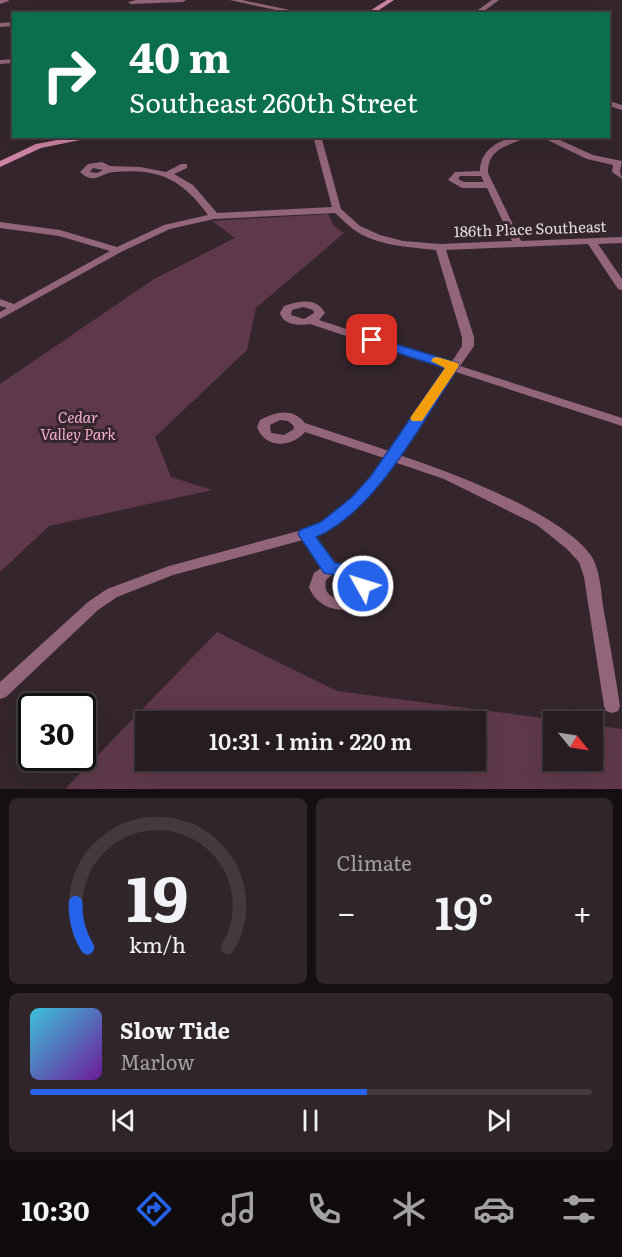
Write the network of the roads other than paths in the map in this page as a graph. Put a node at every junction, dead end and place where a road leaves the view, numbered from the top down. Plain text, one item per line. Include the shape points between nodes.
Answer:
1 (183, 0) edge
2 (233, 0) edge
3 (391, 0) edge
4 (496, 0) edge
5 (251, 1) edge
6 (131, 2) dead end
7 (298, 12) edge
8 (371, 12) edge
9 (479, 12) edge
10 (318, 138) edge
11 (519, 138) edge
12 (547, 138) edge
13 (57, 139) edge
14 (620, 163) edge
15 (0, 164) edge
16 (184, 166) dead end
17 (108, 169) dead end
18 (484, 173) junction
19 (166, 175) junction
20 (622, 176) edge
21 (489, 184) junction
22 (337, 210) junction
23 (214, 216) junction
24 (0, 225) edge
25 (622, 240) edge
26 (591, 241) junction
27 (518, 244) junction
28 (440, 247) junction
29 (118, 250) junction
30 (622, 286) edge
31 (0, 302) edge
32 (14, 307) junction
33 (0, 316) edge
34 (311, 321) dead end
35 (453, 366) junction
36 (622, 422) edge
37 (301, 426) dead end
38 (390, 457) junction
39 (306, 534) junction
40 (330, 569) dead end
41 (0, 692) edge
42 (612, 706) dead end

1 - 6 street
2 - 5 street
3 - 8 street
4 - 9 street
5 - 7 street
10 - 22 street
11 - 18 street via 487,155
12 - 14 street via 590,157
13 - 15 street
14 - 20 street via 616,172
16 - 19 street
17 - 19 street
18 - 21 street
18 - 21 street via 458,174 452,180 462,185
19 - 23 street via 191,187
21 - 27 street
22 - 23 street
22 - 28 street, 186th Place Southeast via 357,228 377,237
23 - 29 street via 167,227
24 - 29 street via 60,233
25 - 26 street, 186th Place Southeast
26 - 27 street, 186th Place Southeast
26 - 30 street
27 - 28 street, 186th Place Southeast
28 - 35 street via 468,337 468,346
29 - 32 street
31 - 32 street
32 - 33 street
34 - 35 street
35 - 36 street
35 - 38 street
37 - 38 street
38 - 39 street via 357,501 327,526
38 - 42 street via 449,476 542,522 586,560
39 - 40 street
39 - 41 street via 169,571 112,593

